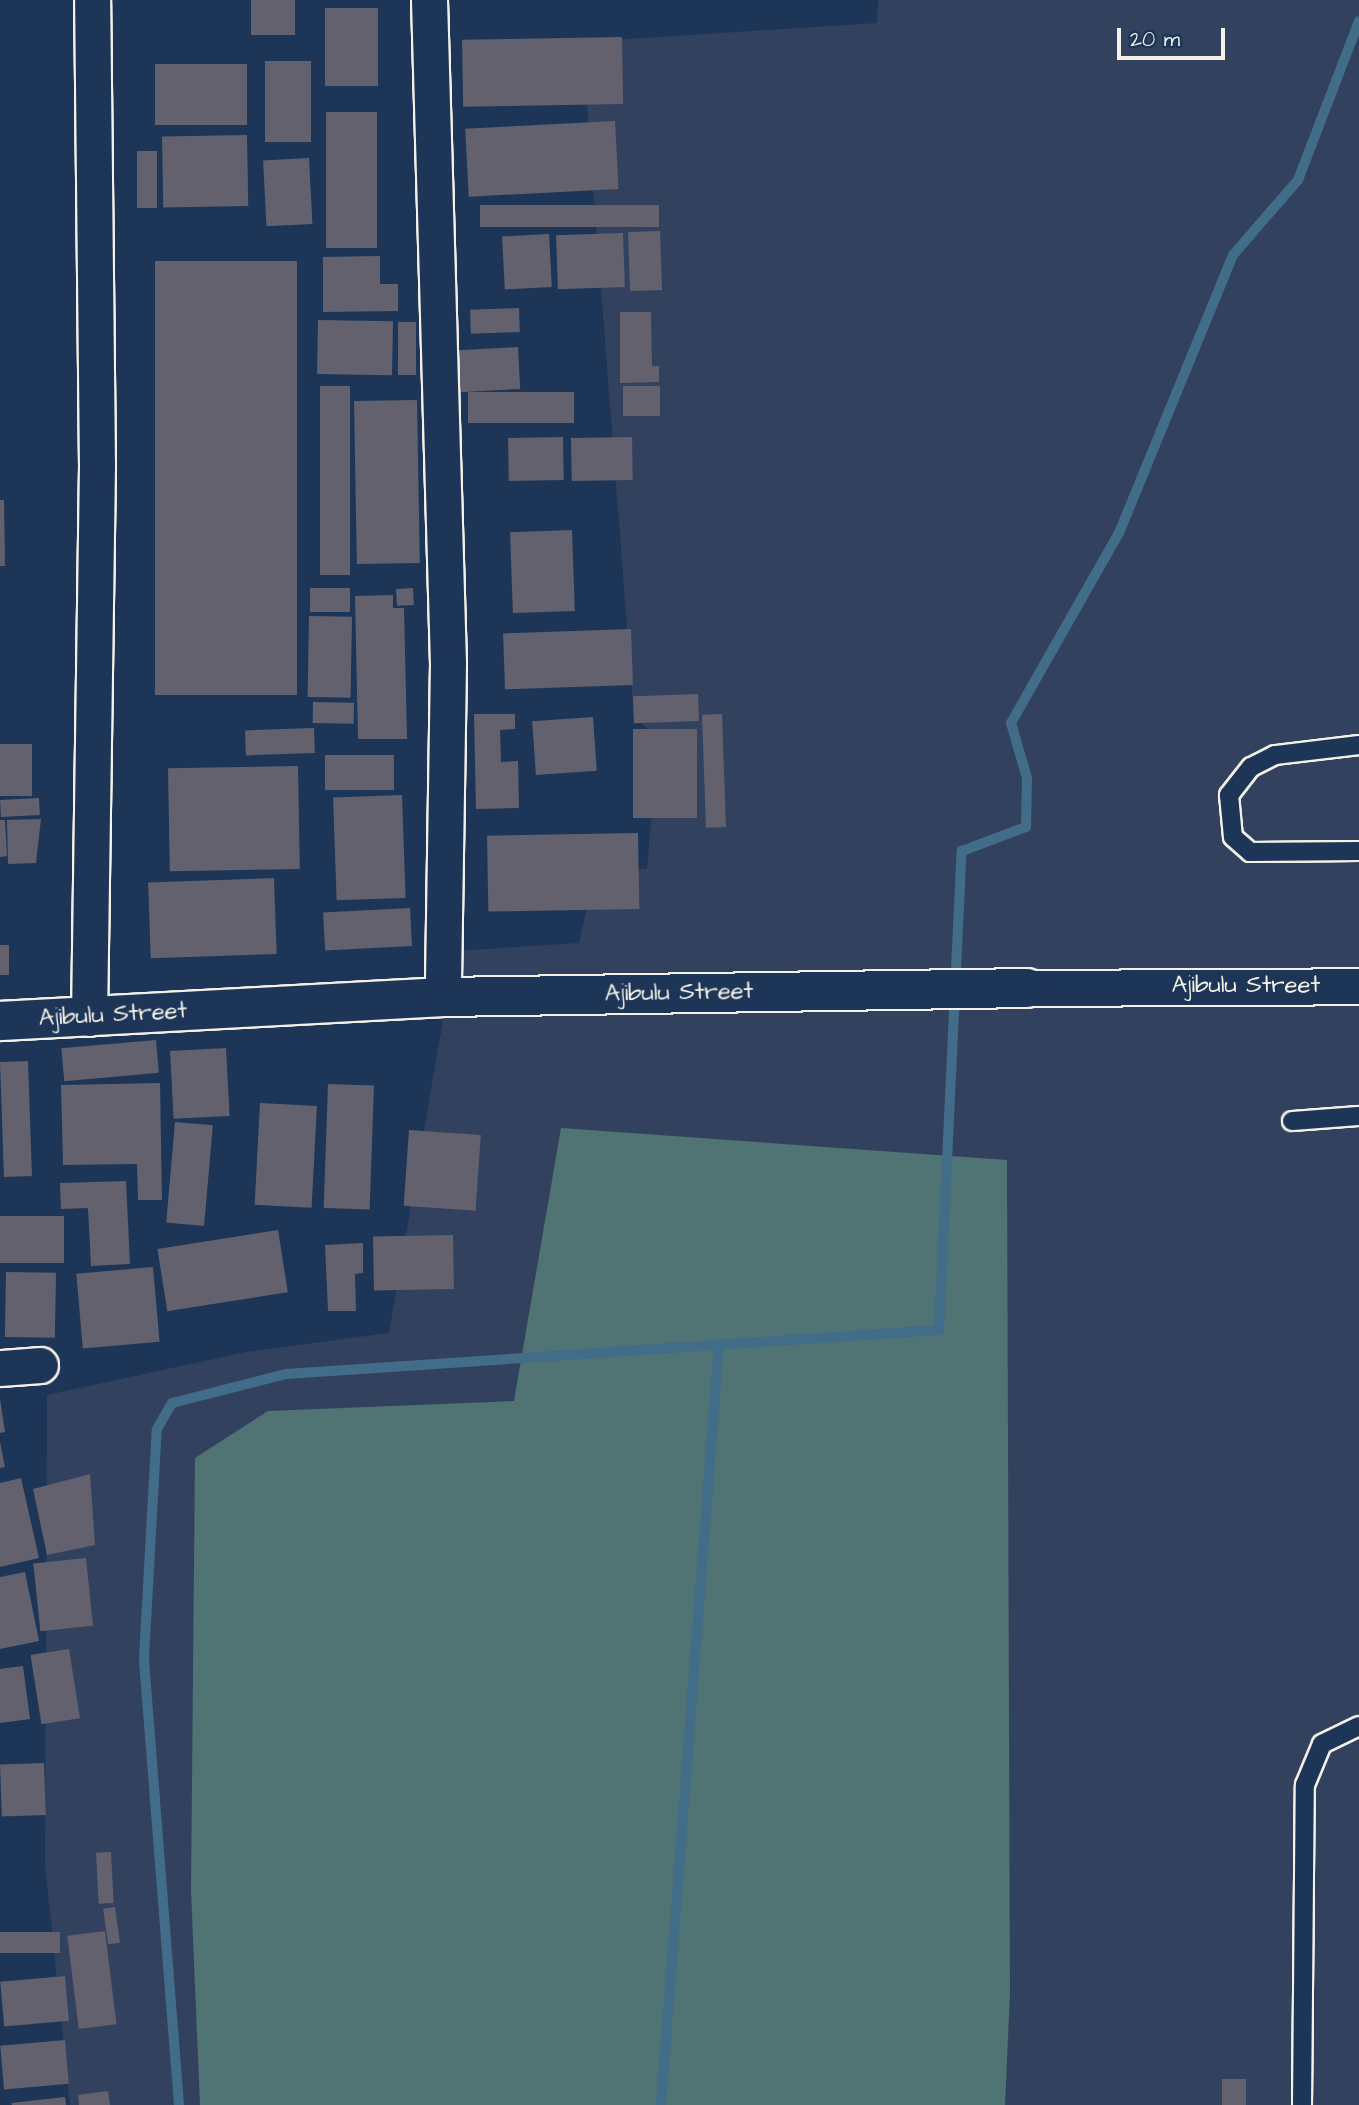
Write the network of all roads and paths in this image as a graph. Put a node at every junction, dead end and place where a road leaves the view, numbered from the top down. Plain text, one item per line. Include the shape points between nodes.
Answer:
1 (92, 0) edge
2 (429, 0) edge
3 (1359, 745) edge
4 (1359, 851) edge
5 (1359, 986) edge
6 (1027, 988) joint
7 (443, 997) junction
8 (89, 1018) junction
9 (0, 1021) edge
10 (1359, 1116) edge
11 (1293, 1121) dead end
12 (40, 1365) dead end
13 (0, 1368) edge
14 (1359, 1726) edge
15 (1302, 2105) edge

1 - 8 street via 97,465
2 - 7 street via 448,663
3 - 4 lane via 1275,755 1251,767 1229,795 1233,837 1250,852
5 - 6 street, Ajibulu Street
6 - 7 street, Ajibulu Street
7 - 8 street, Ajibulu Street
8 - 9 street, Ajibulu Street
10 - 11 lane
12 - 13 street
14 - 15 lane via 1322,1744 1305,1785

